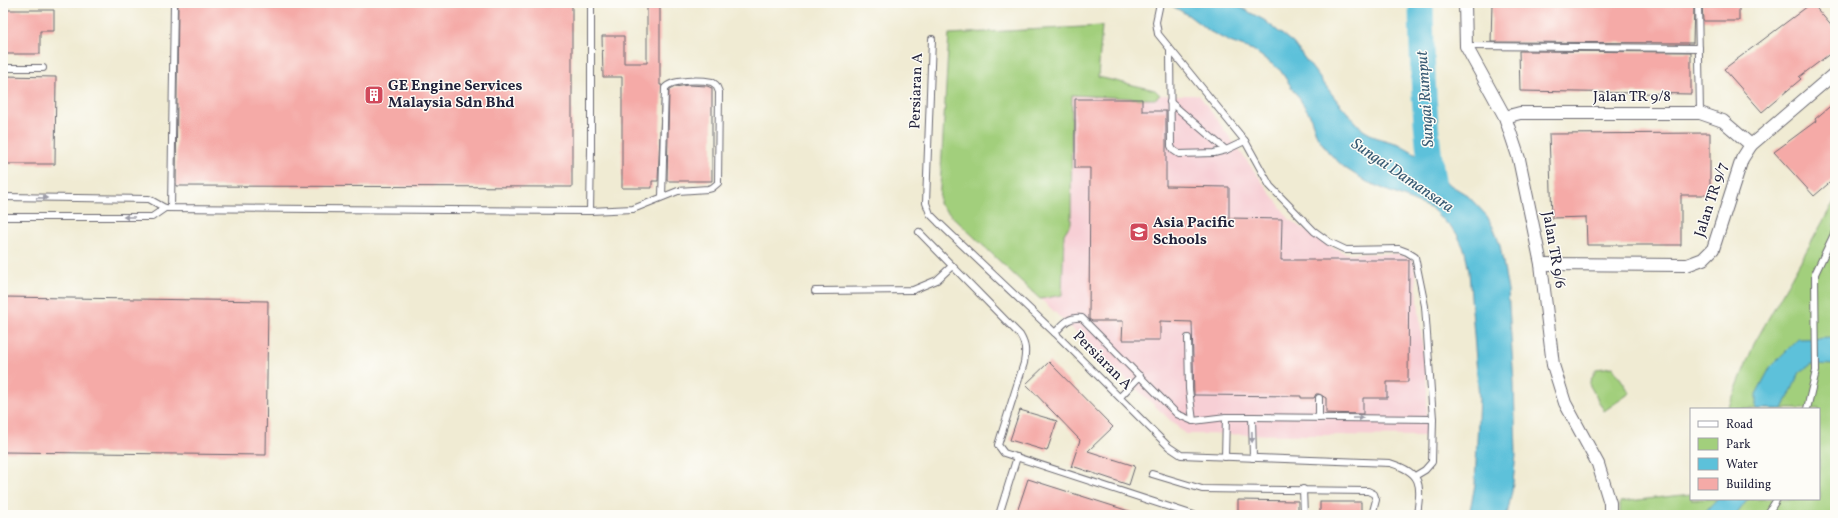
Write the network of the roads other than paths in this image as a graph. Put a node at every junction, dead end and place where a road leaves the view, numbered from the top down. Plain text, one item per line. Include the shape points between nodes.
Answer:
1 (174, 3) edge
2 (591, 3) edge
3 (1160, 3) edge
4 (1465, 3) edge
5 (1698, 3) edge
6 (932, 39) dead end
7 (1466, 46) junction
8 (1699, 48) junction
9 (1170, 50) junction
10 (3, 68) edge
11 (43, 68) dead end
12 (1835, 73) edge
13 (1170, 102) junction
14 (1700, 113) junction
15 (1504, 117) junction
16 (1245, 141) junction
17 (1751, 145) junction
18 (1226, 150) junction
19 (3, 197) edge
20 (662, 197) junction
21 (168, 208) junction
22 (590, 211) junction
23 (3, 217) edge
24 (918, 232) dead end
25 (1835, 232) edge
26 (1540, 264) junction
27 (952, 266) junction
28 (815, 291) dead end
29 (1055, 333) junction
30 (1188, 338) dead end
31 (1140, 376) junction
32 (1120, 397) junction
33 (1319, 398) dead end
34 (1807, 408) edge
35 (1226, 417) junction
36 (1252, 417) junction
37 (1319, 418) junction
38 (1433, 419) junction
39 (1193, 421) junction
40 (1017, 457) junction
41 (1226, 457) junction
42 (1252, 458) junction
43 (1152, 474) dead end
44 (1415, 476) junction
45 (1303, 489) junction
46 (1776, 500) edge
47 (1610, 509) edge
48 (999, 515) edge
49 (1194, 515) edge
50 (1304, 515) edge
51 (1372, 515) edge
52 (1417, 515) edge
53 (1767, 515) edge

1 - 21 lane
2 - 22 lane
3 - 9 lane via 1156,27
4 - 7 street, Jalan TR 9/6
5 - 8 lane
6 - 29 lane, Persiaran A via 926,204 930,214
7 - 8 lane
7 - 15 street, Jalan TR 9/6
8 - 14 lane
9 - 13 lane
9 - 16 lane
10 - 11 lane
12 - 17 street, Jalan TR 9/7
13 - 18 lane
13 - 18 lane via 1173,150 1179,154
14 - 15 street, Jalan TR 9/8 via 1520,113
14 - 17 street, Jalan TR 9/8 via 1723,121
15 - 26 street, Jalan TR 9/6 via 1519,159
16 - 18 lane
16 - 38 lane via 1270,186 1314,231 1329,242 1346,250 1399,249 1415,257 1425,306
17 - 26 street, Jalan TR 9/7 via 1742,159 1713,249 1704,260 1687,264
19 -> 21 lane via 149,199
20 - 20 lane via 678,191 712,188 718,183 719,92 716,84 712,82 674,82 667,84 665,88
20 - 22 lane via 633,209
21 - 22 lane
21 -> 23 lane via 152,217
24 - 27 lane
25 - 34 lane via 1815,274 1816,371
26 - 47 street, Jalan TR 9/6 via 1553,365 1564,402 1598,464
27 - 28 lane via 937,280 913,290
27 - 40 lane via 1020,335 1024,343 1024,363 998,445 1004,453
29 - 31 lane via 1068,319 1082,318
29 - 32 lane, Persiaran A
30 - 39 lane via 1189,388
31 - 32 lane
31 - 39 lane via 1177,414
32 - 41 lane, Persiaran A via 1169,447 1181,455
33 - 37 lane
35 - 36 lane
35 - 39 lane
35 - 41 lane
36 - 37 lane
36 -> 42 lane
37 -> 38 lane
38 - 44 lane via 1432,462
40 - 48 lane
40 - 49 lane
41 - 42 lane, Persiaran A
42 - 44 lane, Persiaran A via 1390,463 1406,468
43 - 45 lane via 1202,489
44 - 52 lane via 1420,496
45 - 50 lane
45 - 51 lane via 1368,491 1374,494 1376,500
46 - 53 lane

